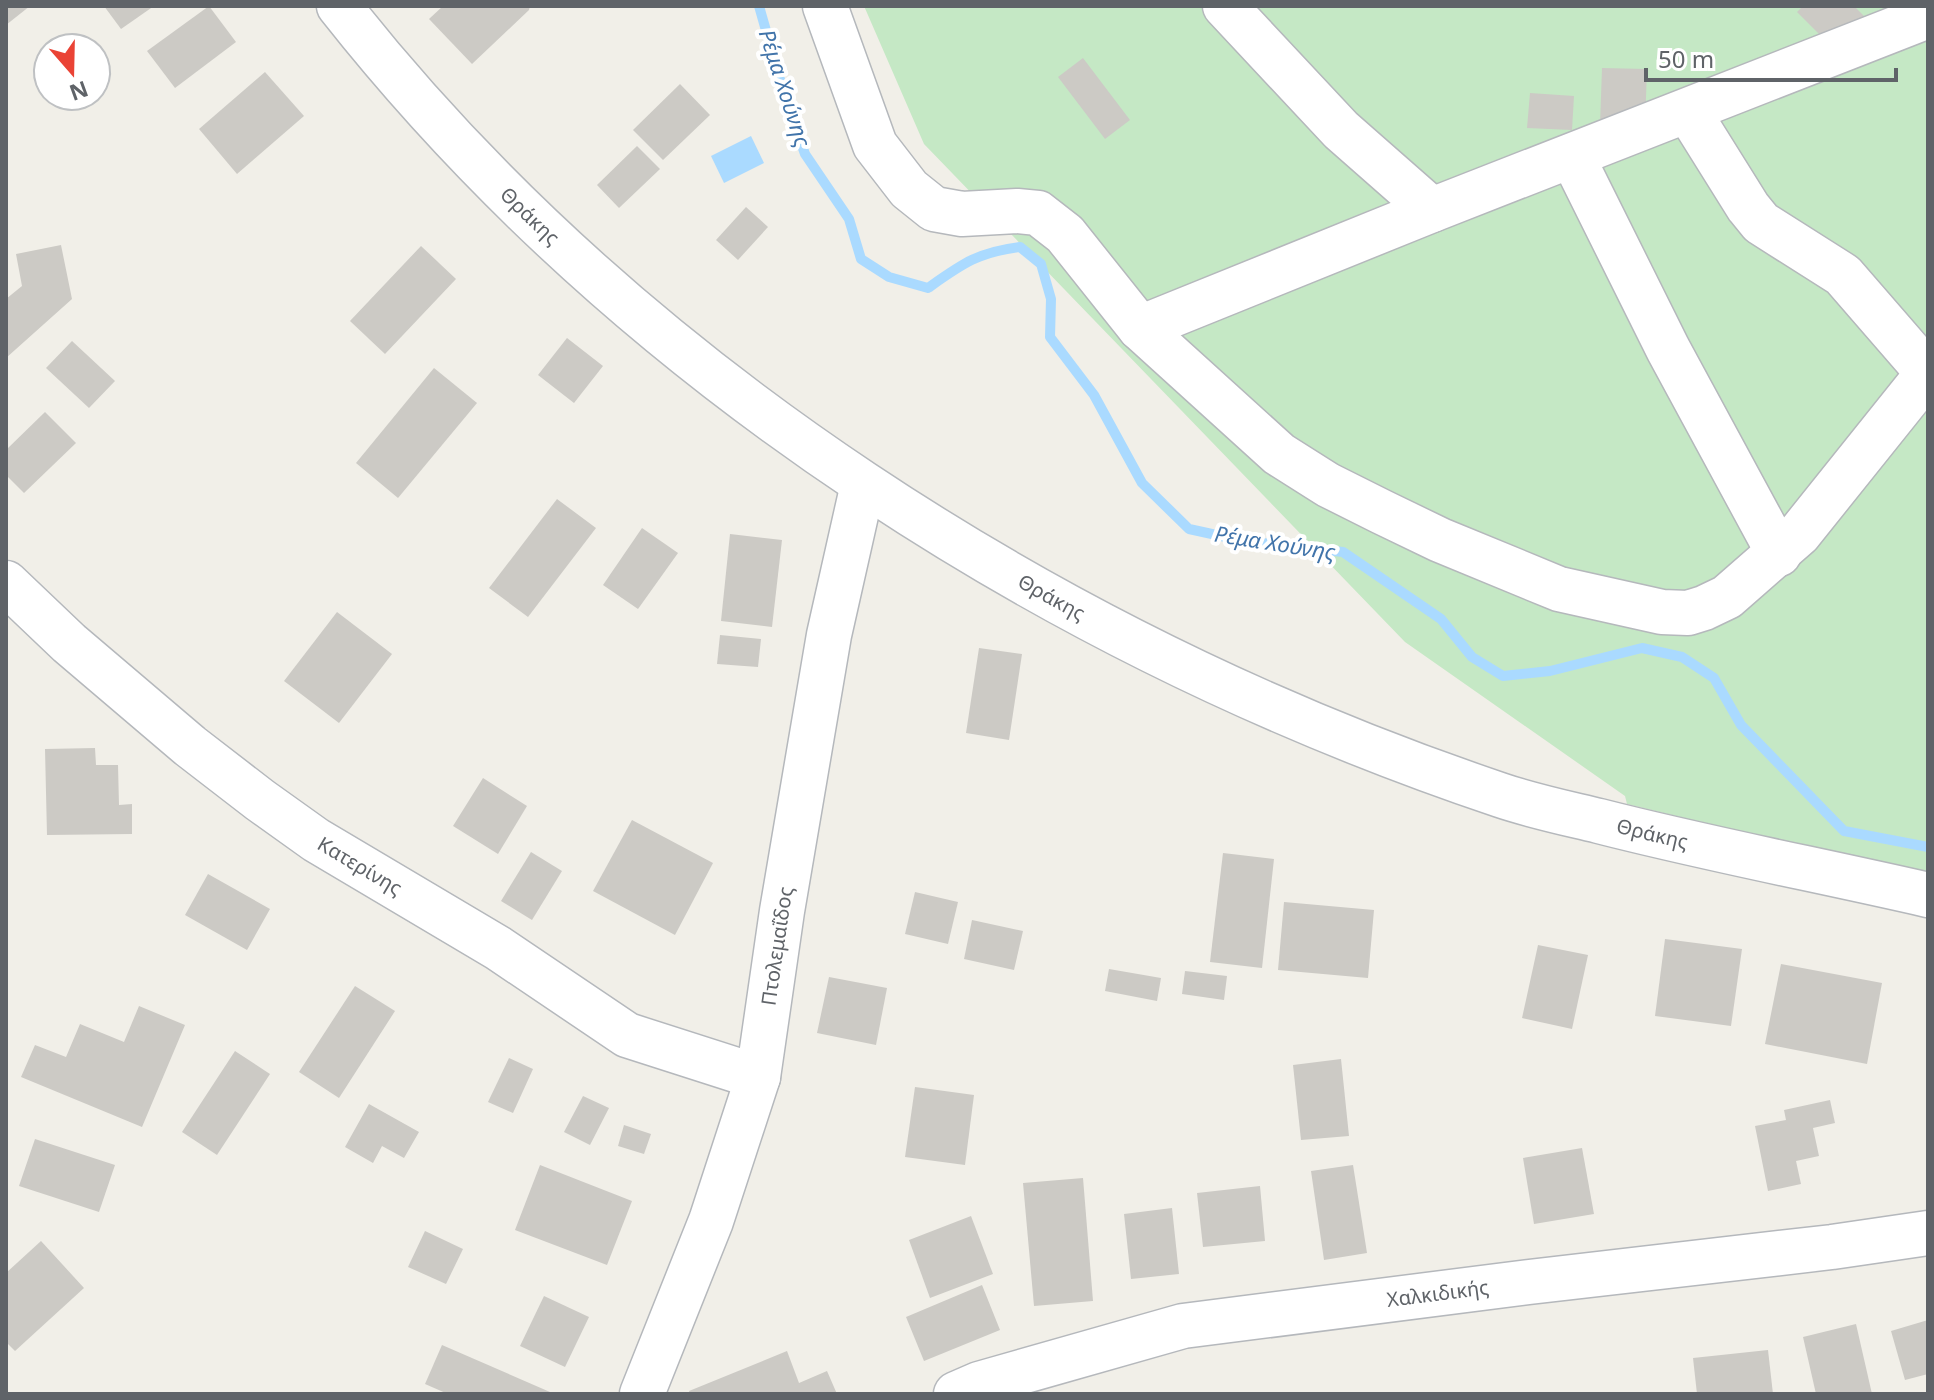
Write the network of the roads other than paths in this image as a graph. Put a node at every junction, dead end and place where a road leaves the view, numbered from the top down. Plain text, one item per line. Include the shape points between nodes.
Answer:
1 (339, 6) edge
2 (825, 6) edge
3 (1225, 6) edge
4 (1928, 16) edge
5 (1688, 111) junction
6 (1572, 156) junction
7 (1432, 210) junction
8 (1140, 328) junction
9 (1928, 373) edge
10 (863, 484) junction
11 (1779, 554) junction
12 (6, 583) edge
13 (1928, 895) edge
14 (758, 1077) junction
15 (1928, 1233) edge
16 (642, 1394) edge
17 (956, 1394) edge

1 - 10 street, Θράκης via 448,135 571,257
2 - 8 street via 875,145 909,189 934,209 1038,213 1065,234
3 - 7 street via 1341,130
4 - 5 street
5 - 6 street
5 - 9 street via 1761,223 1843,275
6 - 7 street
6 - 11 street
7 - 8 street
8 - 11 street via 1279,454 1328,485 1440,540 1559,589 1688,613 1727,597
9 - 11 street via 1825,505
10 - 13 street, Θράκης via 967,549 1185,669 1357,743 1505,797
10 - 14 street, Πτολεμαΐδος via 829,635
12 - 14 street, Κατερίνης via 190,746 316,840 498,948 627,1035
14 - 16 street, Πτολεμαΐδος via 711,1221
15 - 17 street, Χαλκιδικής via 1183,1326

